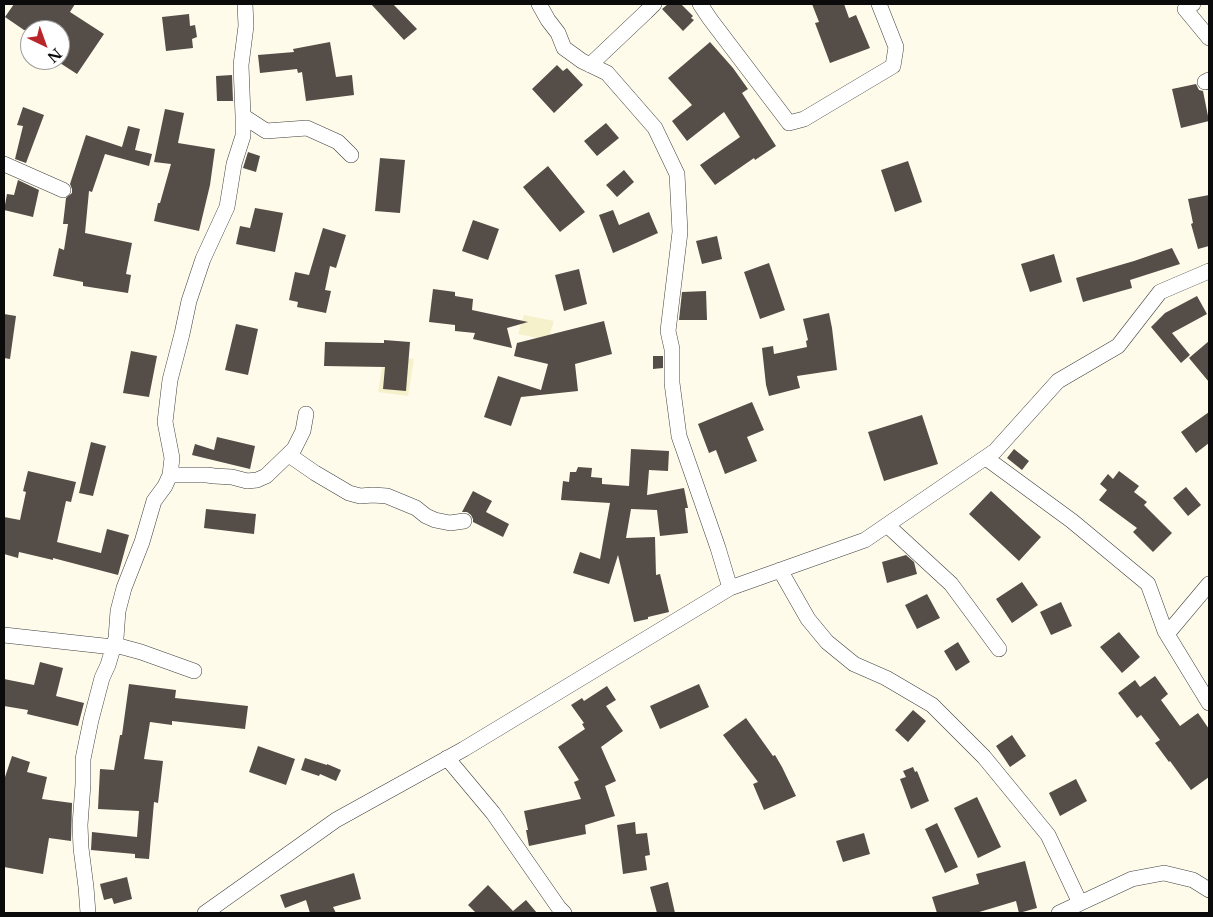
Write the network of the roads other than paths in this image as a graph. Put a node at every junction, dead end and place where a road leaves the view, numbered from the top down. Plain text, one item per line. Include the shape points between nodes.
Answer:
1 (245, 4) edge
2 (539, 4) edge
3 (654, 4) edge
4 (700, 4) edge
5 (879, 4) edge
6 (1192, 4) edge
7 (1209, 38) edge
8 (590, 65) junction
9 (243, 116) junction
10 (351, 155) dead end
11 (4, 164) edge
12 (63, 190) dead end
13 (1209, 271) edge
14 (306, 414) dead end
15 (288, 455) junction
16 (986, 458) junction
17 (170, 475) junction
18 (464, 521) dead end
19 (887, 525) junction
20 (780, 570) junction
21 (1209, 584) edge
22 (730, 588) junction
23 (1167, 634) junction
24 (4, 635) edge
25 (113, 647) junction
26 (999, 650) dead end
27 (194, 671) dead end
28 (1209, 702) edge
29 (447, 758) junction
30 (1209, 890) edge
31 (1080, 903) junction
32 (88, 913) edge
33 (205, 913) edge
34 (564, 913) edge
35 (1059, 913) edge

1 - 9 street via 241,64
2 - 8 street via 564,48
3 - 8 street
4 - 5 street via 789,123 804,119 892,66 896,47
6 - 7 street via 1185,9
8 - 22 street via 607,73 655,128 677,174 680,232 668,331 672,349 672,383 679,436
9 - 10 street via 266,131 307,128 338,142
9 - 17 street via 243,136 234,164 227,207 203,259 189,301 170,380 165,422 172,458
11 - 12 street
13 - 16 street via 1160,292 1118,346 1058,381
14 - 15 street via 300,438
15 - 17 street via 266,476 257,480 207,474
15 - 18 street via 348,493 387,496 435,520 450,524
16 - 19 street
16 - 23 street via 1072,520 1148,584
17 - 25 street via 154,501 124,588
19 - 20 street via 865,540
19 - 26 street via 951,584
20 - 22 street
20 - 31 street via 808,619 827,642 854,664 932,705 984,757 1048,835
21 - 23 street
22 - 29 street
23 - 28 street
24 - 25 street
25 - 27 street via 140,652
25 - 32 street via 102,678 83,759 80,848
29 - 33 street via 336,820
29 - 34 street via 493,813
30 - 31 street via 1193,880 1164,873 1132,878
31 - 35 street

